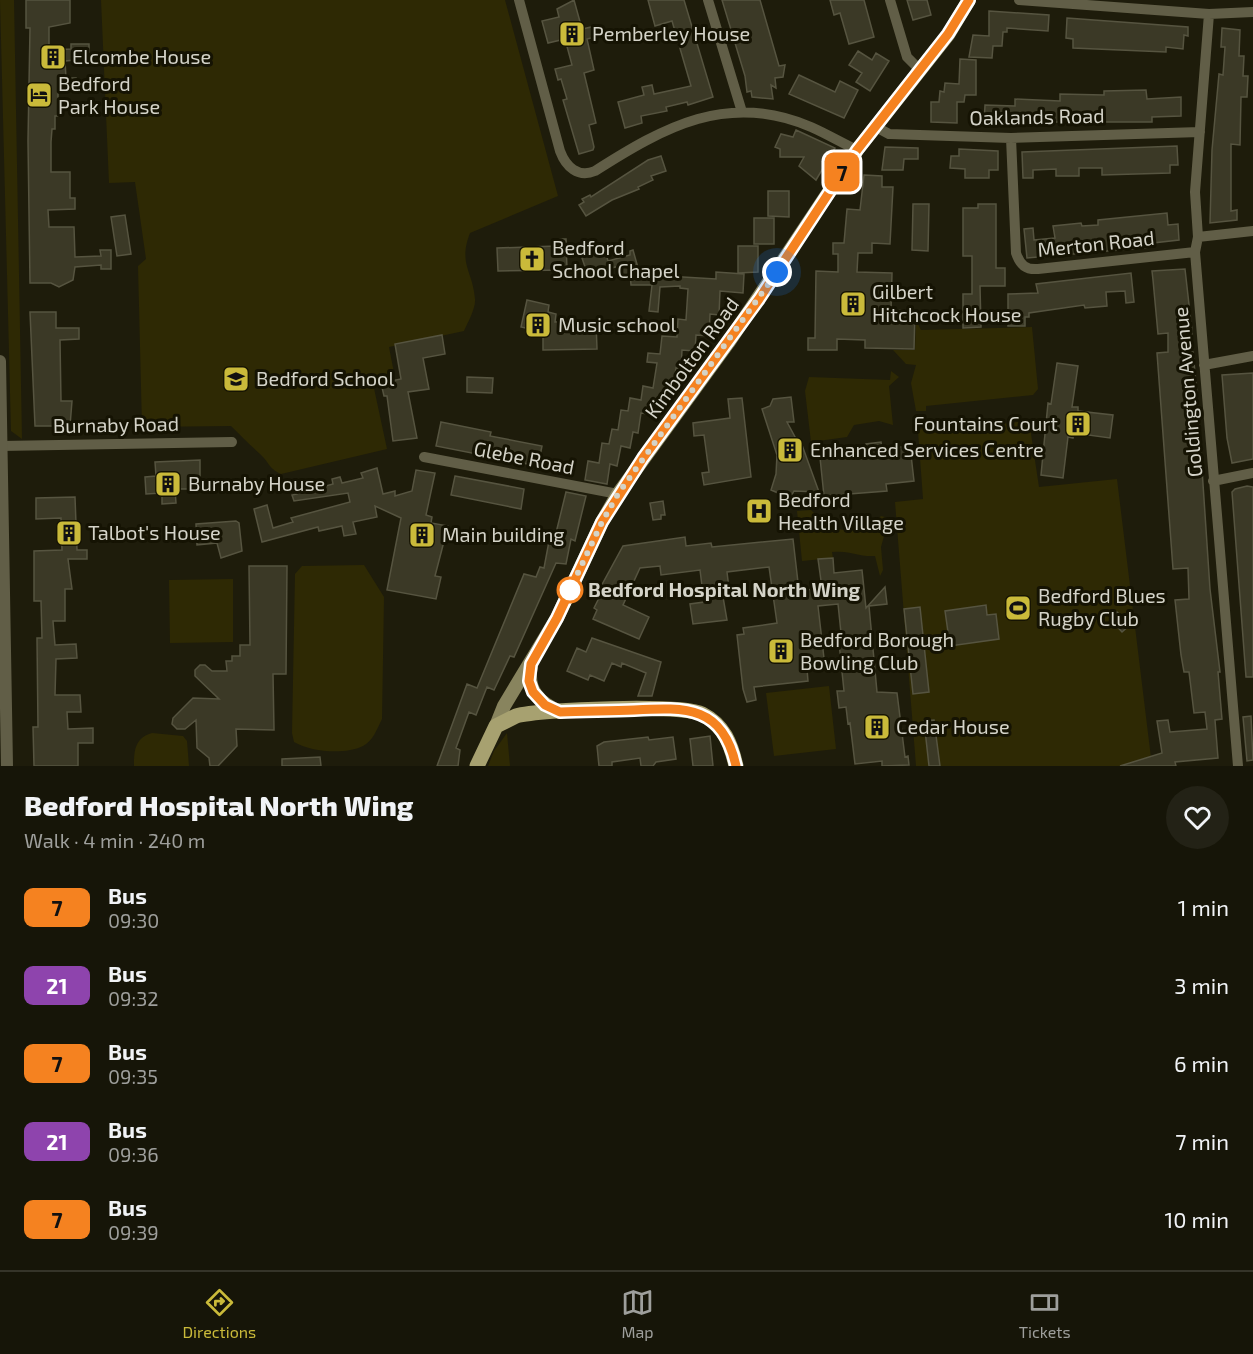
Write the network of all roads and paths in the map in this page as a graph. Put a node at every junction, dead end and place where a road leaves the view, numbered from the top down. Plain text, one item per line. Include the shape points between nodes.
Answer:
1 (519, 0) edge
2 (708, 0) edge
3 (890, 0) edge
4 (969, 0) edge
5 (1019, 0) edge
6 (1253, 12) edge
7 (1209, 14) junction
8 (920, 70) junction
9 (742, 112) junction
10 (876, 127) junction
11 (1200, 132) junction
12 (1011, 138) junction
13 (857, 150) junction
14 (1253, 231) edge
15 (1198, 237) junction
16 (1195, 252) junction
17 (1253, 356) edge
18 (0, 361) edge
19 (1204, 366) junction
20 (232, 442) dead end
21 (1, 446) edge
22 (424, 457) dead end
23 (1253, 473) edge
24 (1214, 481) junction
25 (618, 494) junction
26 (531, 664) junction
27 (560, 712) junction
28 (496, 726) junction
29 (7, 766) edge
30 (477, 766) edge
31 (736, 766) edge
32 (1238, 766) edge

1 - 9 street via 560,151 575,171 595,171 675,125 709,115
2 - 9 street
3 - 8 street via 907,57
4 - 8 main road, Kimbolton Road
5 - 7 street
6 - 7 street
7 - 11 street, Goldington Avenue
8 - 10 main road, Kimbolton Road
9 - 13 street via 804,124
10 - 12 street, Oaklands Road via 889,134
10 - 13 main road, Kimbolton Road
11 - 12 street, Oaklands Road
11 - 15 street, Goldington Avenue via 1195,192
12 - 16 street, Merton Road via 1016,253 1023,266 1030,270
13 - 25 main road, Kimbolton Road via 740,326
14 - 15 street
15 - 16 street, Goldington Avenue
16 - 19 street, Goldington Avenue
17 - 19 street
18 - 21 street
19 - 24 street, Goldington Avenue
20 - 21 street, Burnaby Road
21 - 29 street
22 - 25 street, Glebe Road
23 - 24 street
24 - 32 street, Goldington Avenue
25 - 26 main road, Kimbolton Road
26 - 27 main road via 529,681 533,692 545,705
26 - 28 main road, Kimbolton Road
27 - 28 main road via 523,714
27 - 31 main road via 664,708 695,711 723,732
28 - 30 main road

